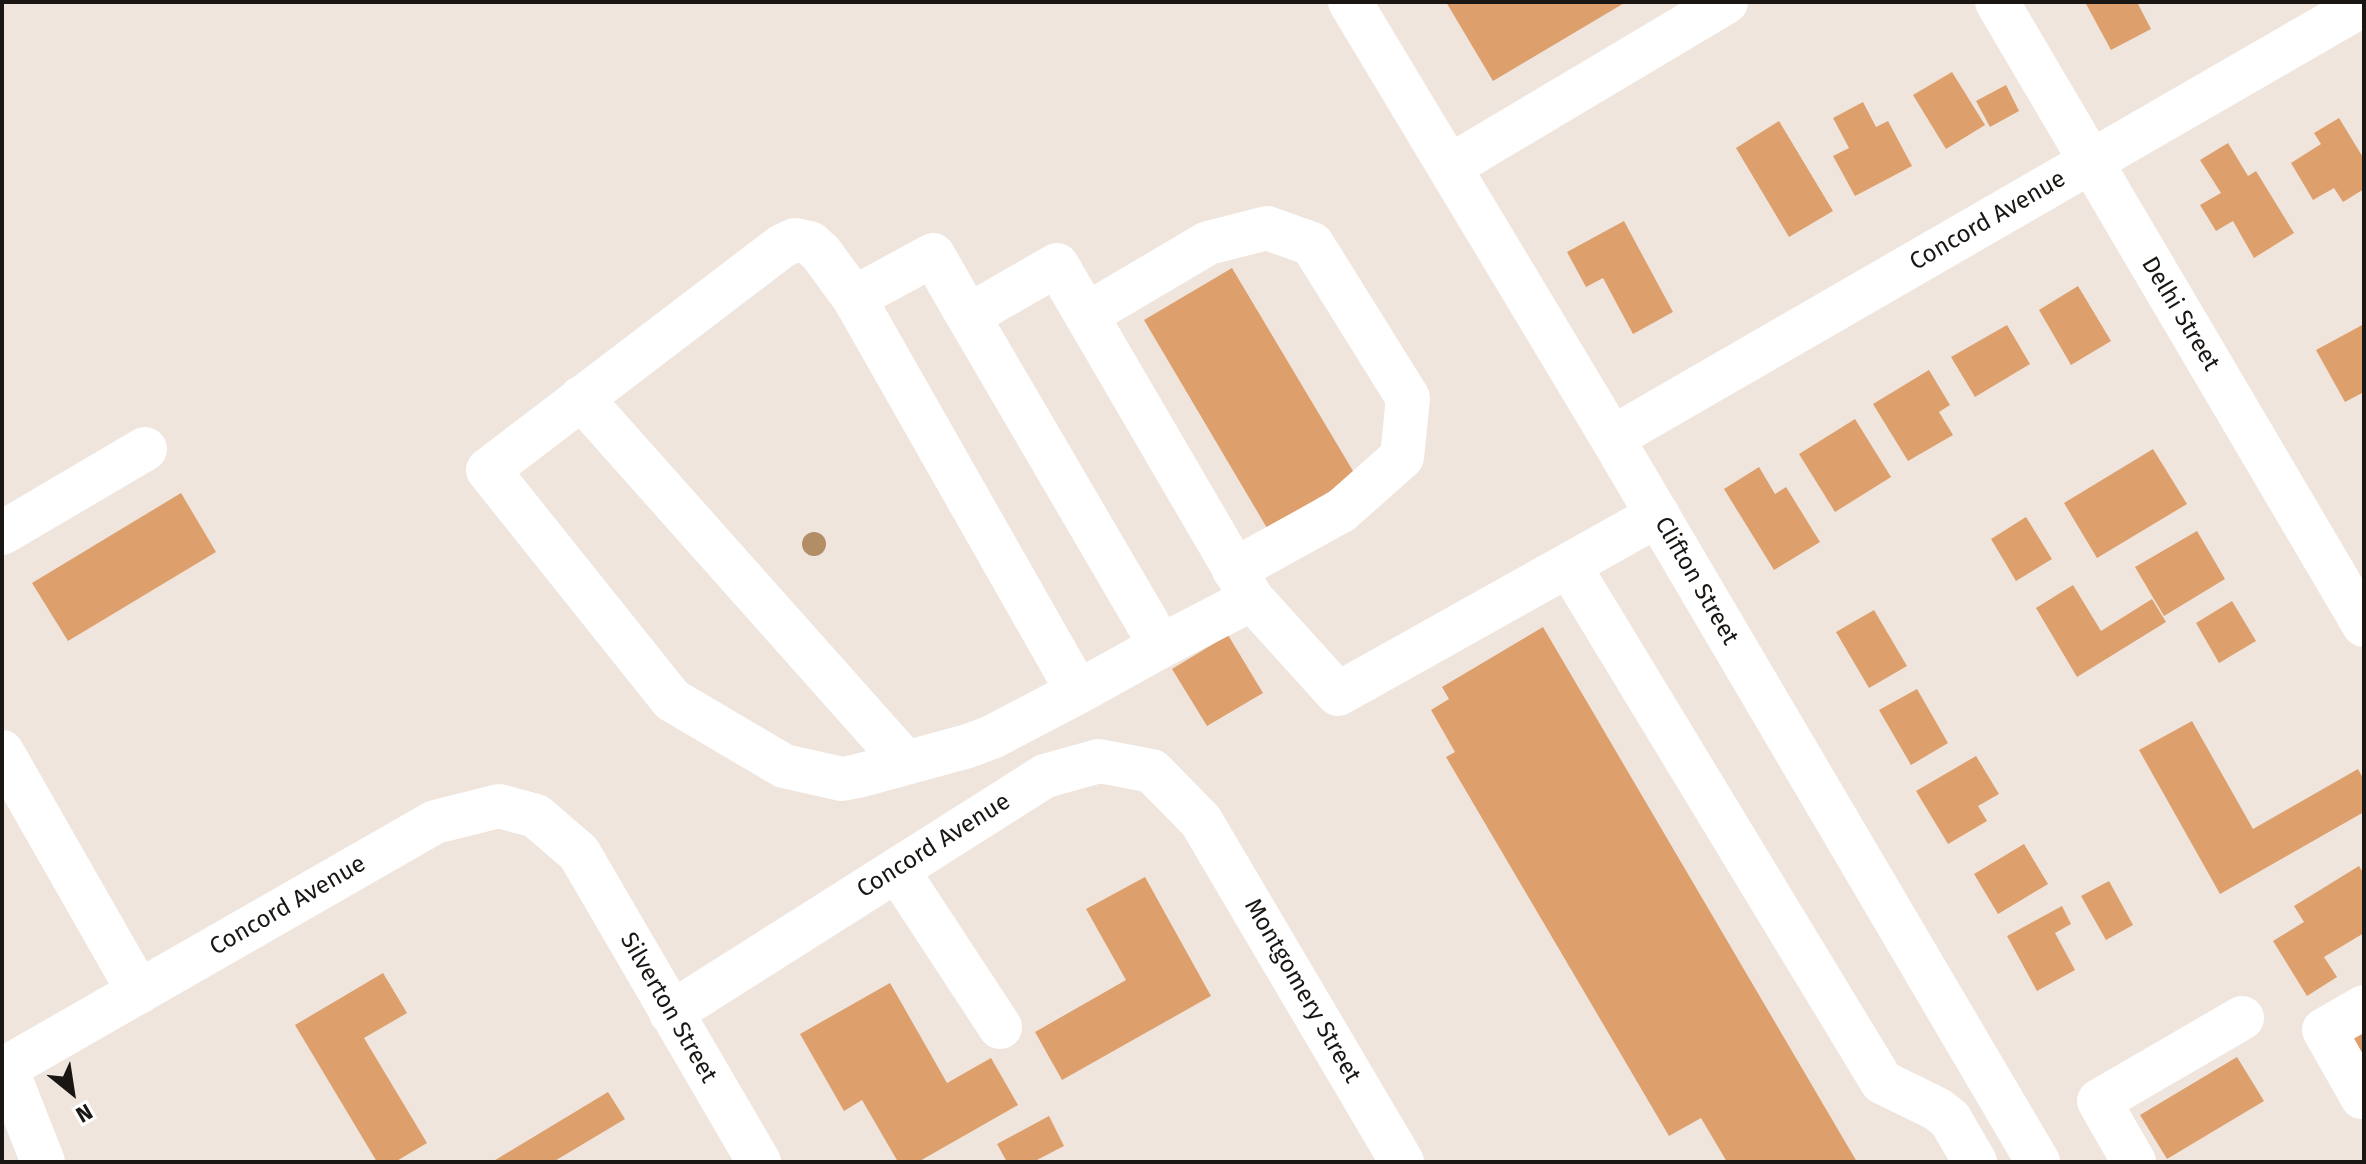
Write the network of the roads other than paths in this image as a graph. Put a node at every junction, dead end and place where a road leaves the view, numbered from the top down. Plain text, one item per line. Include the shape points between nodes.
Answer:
1 (1351, 2) edge
2 (1726, 2) edge
3 (1997, 2) edge
4 (2364, 4) edge
5 (2090, 162) junction
6 (1449, 167) junction
7 (854, 298) junction
8 (1086, 315) junction
9 (968, 316) junction
10 (581, 398) junction
11 (1612, 438) junction
12 (145, 449) dead end
13 (1658, 515) junction
14 (2, 533) edge
15 (1569, 566) junction
16 (1243, 585) junction
17 (2364, 625) edge
18 (1161, 646) junction
19 (1078, 692) junction
20 (2, 752) edge
21 (906, 763) junction
22 (1201, 821) joint
23 (579, 853) joint
24 (897, 870) junction
25 (139, 992) junction
26 (2364, 1007) edge
27 (671, 1013) junction
28 (2242, 1018) dead end
29 (1000, 1027) dead end
30 (4, 1069) edge
31 (1990, 1080) junction
32 (2364, 1096) edge
33 (1937, 1109) junction
34 (43, 1162) edge
35 (759, 1162) edge
36 (1402, 1162) edge
37 (1975, 1162) edge
38 (2038, 1162) edge
39 (2134, 1162) edge

1 - 6 street, Clifton Street
2 - 6 street
3 - 5 street, Delhi Street
4 - 5 street, Concord Avenue
5 - 11 street, Concord Avenue
5 - 17 street, Delhi Street
6 - 11 street, Clifton Street
7 - 9 street via 933,255
7 - 10 street via 821,253 810,243 795,240
7 - 19 street
8 - 9 street via 1057,265
8 - 16 street
8 - 16 street via 1208,243 1267,228 1312,244 1408,398 1402,457
9 - 18 street
10 - 21 street
10 - 21 street via 488,470 672,700 784,766 842,779
11 - 13 street, Clifton Street
12 - 14 street
13 - 15 street
13 - 31 street, Clifton Street
15 - 16 street via 1338,694
15 - 33 street via 1882,1082
16 - 18 street
18 - 19 street
19 - 21 street via 992,737
20 - 25 street
22 - 24 street, Concord Avenue via 1152,771 1099,761 1045,776
22 - 36 street, Montgomery Street
23 - 25 street, Concord Avenue via 536,816 499,806 435,822
23 - 27 street, Silverton Street
24 - 27 street, Concord Avenue
24 - 29 street
25 - 30 street, Concord Avenue
26 - 32 street via 2324,1030
27 - 35 street, Silverton Street
28 - 39 street via 2099,1101
30 - 34 street
31 - 33 street
31 - 38 street, Clifton Street
33 - 37 street via 1950,1119

